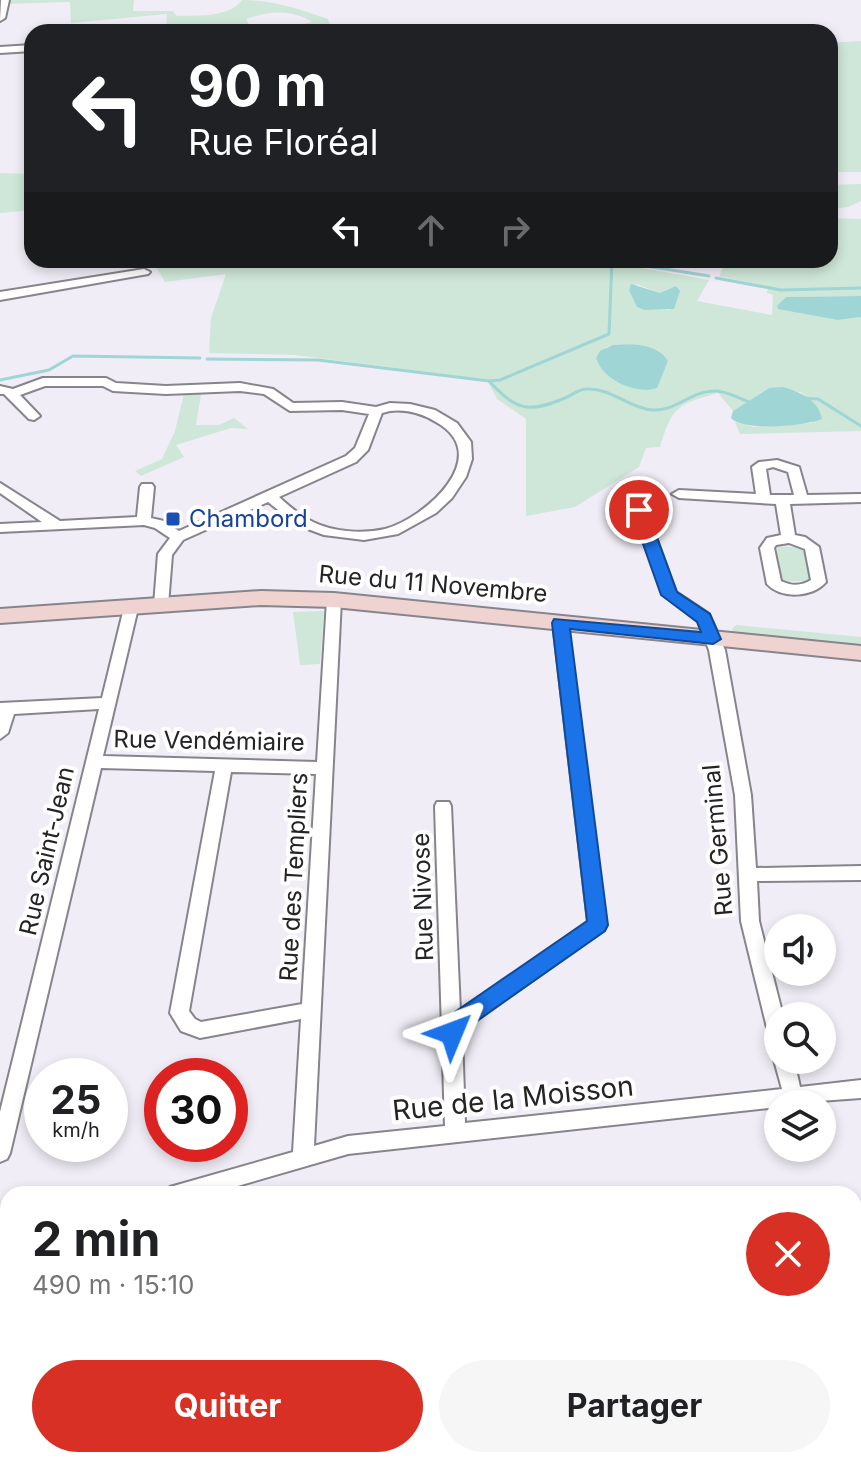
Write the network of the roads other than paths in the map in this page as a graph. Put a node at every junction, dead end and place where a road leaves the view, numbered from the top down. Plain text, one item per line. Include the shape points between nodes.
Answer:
1 (5, 0) edge
2 (0, 18) edge
3 (24, 48) edge
4 (0, 50) edge
5 (144, 272) dead end
6 (0, 296) edge
7 (6, 392) edge
8 (377, 411) junction
9 (34, 416) dead end
10 (0, 487) edge
11 (147, 487) dead end
12 (679, 494) dead end
13 (270, 496) junction
14 (763, 497) junction
15 (801, 498) junction
16 (861, 498) edge
17 (659, 500) dead end
18 (782, 500) junction
19 (144, 521) junction
20 (57, 525) junction
21 (0, 528) edge
22 (178, 537) junction
23 (789, 539) dead end
24 (334, 600) junction
25 (161, 605) junction
26 (131, 608) junction
27 (0, 616) edge
28 (560, 623) junction
29 (713, 639) junction
30 (861, 653) edge
31 (106, 703) junction
32 (4, 709) edge
33 (0, 733) edge
34 (92, 762) junction
35 (224, 766) junction
36 (325, 768) junction
37 (443, 806) dead end
38 (861, 873) edge
39 (747, 874) junction
40 (770, 1002) edge
41 (310, 1010) junction
42 (452, 1033) junction
43 (861, 1089) edge
44 (836, 1092) edge
45 (764, 1099) edge
46 (6, 1100) edge
47 (455, 1132) junction
48 (0, 1153) edge
49 (303, 1157) junction
50 (204, 1186) edge

1 - 2 street
3 - 4 street
5 - 6 street
7 - 8 street via 43,382 186,390 204,386 266,390 283,397 290,407
7 - 9 street
8 - 13 street via 361,450 351,459
8 - 13 street via 395,406 429,413 463,435 467,460 449,493 428,512 396,530 352,535 312,527
10 - 20 street
11 - 19 street
12 - 14 street
13 - 22 street
14 - 15 street via 759,467 773,464 794,470
14 - 18 street
15 - 16 street
15 - 18 street
17 - 29 street via 644,503 639,510 670,595 704,618
18 - 23 street
19 - 20 street
19 - 22 street
20 - 21 street
22 - 25 street via 165,554
24 - 25 street, Rue du 11 Novembre via 261,598
24 - 28 street, Rue du 11 Novembre
24 - 36 street, Rue des Templiers
25 - 26 street, Rue du 11 Novembre
26 - 27 street, Rue du 11 Novembre
26 - 31 street, Rue Saint-Jean
28 - 29 street, Rue du 11 Novembre
28 - 42 street via 597,925 463,1019
29 - 30 street, Rue du 11 Novembre
29 - 39 street, Rue Germinal via 743,795
31 - 32 street
31 - 34 street, Rue Saint-Jean
32 - 33 street
34 - 35 street, Rue Vendémiaire
34 - 46 street, Rue Saint-Jean
35 - 36 street, Rue Vendémiaire
35 - 41 street via 179,1013 200,1030
36 - 41 street, Rue des Templiers
37 - 42 street, Rue Nivose
38 - 39 street
39 - 40 street, Rue Germinal via 750,921
41 - 49 street, Rue des Templiers
42 - 47 street, Rue Nivose
43 - 44 street, Rue de la Moisson
45 - 47 street, Rue de la Moisson
46 - 48 street, Rue Saint-Jean
47 - 49 street, Rue de la Moisson via 348,1145
49 - 50 street, Rue de la Moisson

